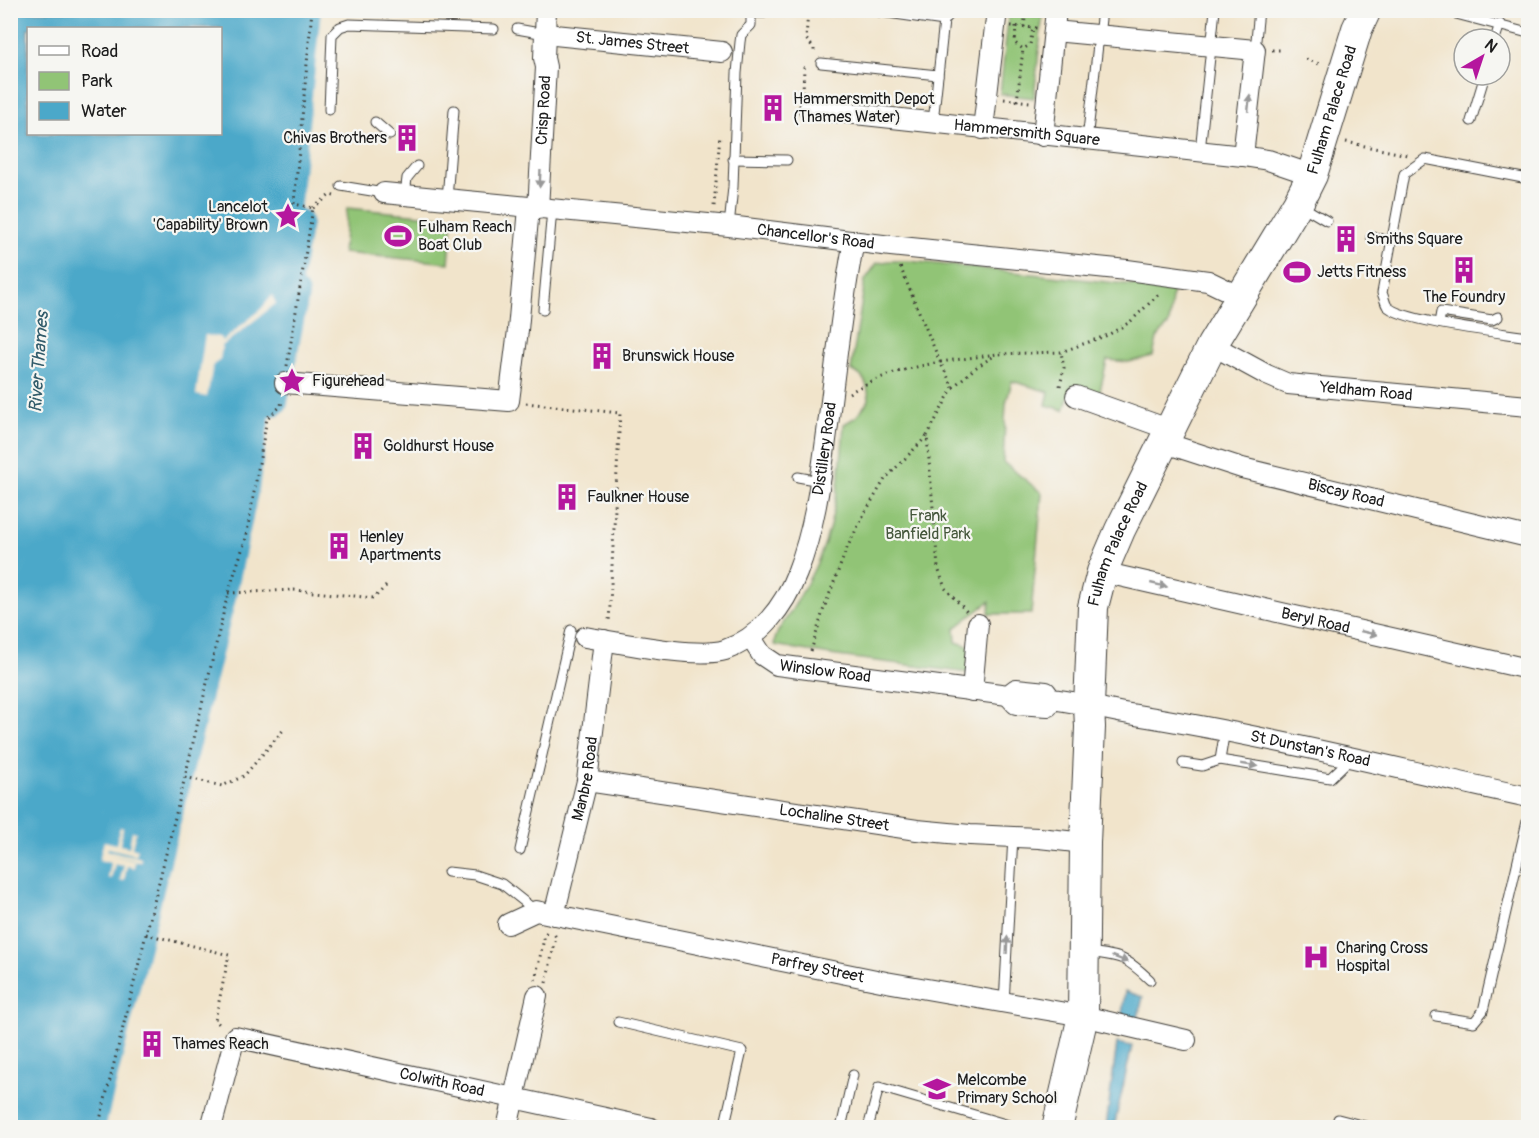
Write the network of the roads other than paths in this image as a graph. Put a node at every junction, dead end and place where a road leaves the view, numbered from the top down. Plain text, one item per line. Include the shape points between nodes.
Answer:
1 (546, 10) edge
2 (767, 10) edge
3 (867, 10) edge
4 (950, 10) edge
5 (1056, 10) edge
6 (1102, 10) edge
7 (1215, 10) edge
8 (1259, 10) edge
9 (1366, 10) edge
10 (1442, 10) edge
11 (751, 12) edge
12 (996, 18) edge
13 (944, 21) junction
14 (1500, 24) junction
15 (1499, 27) edge
16 (494, 29) dead end
17 (517, 29) dead end
18 (1054, 31) junction
19 (1528, 33) edge
20 (545, 34) junction
21 (1099, 36) junction
22 (740, 42) junction
23 (1211, 46) junction
24 (1255, 50) junction
25 (722, 52) joint
26 (821, 63) dead end
27 (938, 75) junction
28 (1482, 87) edge
29 (809, 109) dead end
30 (329, 110) dead end
31 (454, 110) dead end
32 (1472, 121) dead end
33 (375, 122) dead end
34 (933, 122) junction
35 (982, 129) junction
36 (390, 135) dead end
37 (1043, 135) junction
38 (1087, 140) junction
39 (1200, 151) junction
40 (1244, 156) junction
41 (733, 159) junction
42 (787, 160) dead end
43 (417, 166) dead end
44 (1312, 175) junction
45 (1528, 179) edge
46 (341, 186) dead end
47 (384, 193) joint
48 (405, 195) junction
49 (447, 199) junction
50 (1298, 203) junction
51 (539, 209) junction
52 (1327, 221) dead end
53 (729, 226) junction
54 (1371, 237) dead end
55 (854, 241) junction
56 (1392, 241) junction
57 (1241, 297) junction
58 (543, 310) dead end
59 (1498, 317) dead end
60 (1439, 323) junction
61 (1528, 337) edge
62 (1212, 345) junction
63 (285, 383) road end
64 (1076, 396) road end
65 (1528, 406) edge
66 (1168, 436) junction
67 (798, 477) dead end
68 (820, 481) junction
69 (1528, 537) edge
70 (1102, 572) junction
71 (978, 624) road end
72 (592, 637) junction
73 (751, 638) junction
74 (1528, 669) edge
75 (972, 690) junction
76 (1089, 706) junction
77 (1225, 730) junction
78 (1351, 759) junction
79 (1220, 760) junction
80 (1183, 763) dead end
81 (587, 781) junction
82 (1528, 797) edge
83 (1528, 817) edge
84 (1013, 836) junction
85 (1085, 843) junction
86 (520, 850) dead end
87 (448, 872) dead end
88 (545, 913) junction
89 (508, 924) dead end
90 (1084, 952) junction
91 (1150, 980) dead end
92 (537, 996) road end
93 (1004, 1004) junction
94 (1083, 1016) junction
95 (1436, 1016) dead end
96 (618, 1022) dead end
97 (1186, 1040) dead end
98 (853, 1075) dead end
99 (513, 1096) junction
100 (211, 1128) edge
101 (507, 1128) edge
102 (651, 1128) edge
103 (724, 1128) edge
104 (841, 1128) edge
105 (868, 1128) edge
106 (1019, 1128) edge
107 (1057, 1128) edge
108 (1336, 1128) edge
109 (1373, 1128) edge

1 - 20 street, Crisp Road
2 - 11 lane
3 - 13 lane
4 - 13 lane
5 - 18 street
6 - 21 lane
7 - 23 lane
8 - 24 lane
9 - 44 main road, Fulham Palace Road
10 - 14 lane
11 - 22 lane via 751,25
12 - 35 street
13 - 27 lane
14 - 15 lane
14 - 19 lane
16 - 30 lane via 372,24 340,27 332,35
17 - 20 lane
18 - 21 street
18 - 37 street
20 - 25 street, St. James Street
20 -> 51 street, Crisp Road
21 - 23 street
21 - 38 lane
22 - 25 lane via 728,43
22 - 41 lane
23 - 24 street
23 - 39 lane
40 -> 24 street
26 - 27 lane
27 - 34 lane
28 - 32 lane
29 - 34 street, Hammersmith Square
31 - 49 lane
33 - 36 lane
34 - 35 street, Hammersmith Square
35 - 37 street, Hammersmith Square
37 - 38 street, Hammersmith Square
38 - 39 street, Hammersmith Square
39 - 40 street, Hammersmith Square
40 - 44 street, Hammersmith Square
41 - 42 lane
41 - 53 lane
43 - 48 lane via 407,178
44 - 50 main road, Fulham Palace Road
45 - 56 lane via 1425,159 1404,174
46 - 47 lane
47 - 48 street, Chancellor's Road
48 - 49 street, Chancellor's Road
49 - 51 street, Chancellor's Road
50 - 52 lane
50 - 57 main road, Fulham Palace Road
51 - 53 street, Chancellor's Road
51 - 58 lane
51 - 63 street, Crisp Road via 509,401
53 - 55 street, Chancellor's Road
54 - 56 lane
55 - 57 street, Chancellor's Road via 1208,281
55 - 68 street, Distillery Road
56 - 60 lane via 1382,293 1386,306 1397,313
57 - 62 main road, Fulham Palace Road
59 - 60 lane via 1492,321 1441,312
60 - 61 lane
62 - 65 street, Yeldham Road via 1288,384
62 - 66 main road, Fulham Palace Road
64 - 66 street, Biscay Road
66 - 69 street, Biscay Road via 1242,468
66 - 70 main road, Fulham Palace Road
67 - 68 lane
68 - 73 street, Distillery Road via 797,574 769,620
70 -> 74 street, Beryl Road
70 - 76 main road, Fulham Palace Road via 1093,607
71 - 75 street
72 - 73 street via 690,652 724,650
72 - 81 street, Manbre Road
72 - 86 lane
73 - 75 street, Winslow Road via 762,655 777,664
75 - 76 street, Winslow Road via 1008,695 1016,689 1046,692 1051,699
76 - 77 street, St Dunstan's Road
76 - 85 main road, Fulham Palace Road
77 - 78 street, St Dunstan's Road
77 - 79 lane
79 -> 78 lane via 1330,778
78 - 82 street, St Dunstan's Road
79 - 80 lane via 1202,766
81 - 84 street, Lochaline Street via 917,830
81 - 88 street, Manbre Road
83 - 95 lane via 1483,1011 1474,1022
84 - 85 street, Lochaline Street
93 -> 84 lane
85 - 90 main road, Fulham Palace Road
87 - 88 lane via 475,875 501,884
88 - 89 street
88 - 93 street, Parfrey Street
90 -> 91 lane via 1120,956
90 - 94 main road, Fulham Palace Road
92 - 99 street
93 - 94 street, Parfrey Street
94 - 97 street, Parfrey Street
94 - 107 main road, Fulham Palace Road
96 - 103 lane via 742,1051
98 - 104 lane
99 - 100 street, Colwith Road via 229,1034
99 - 101 street
99 - 102 street, Colwith Road
105 - 106 lane via 879,1087
108 - 109 lane via 1338,1119

